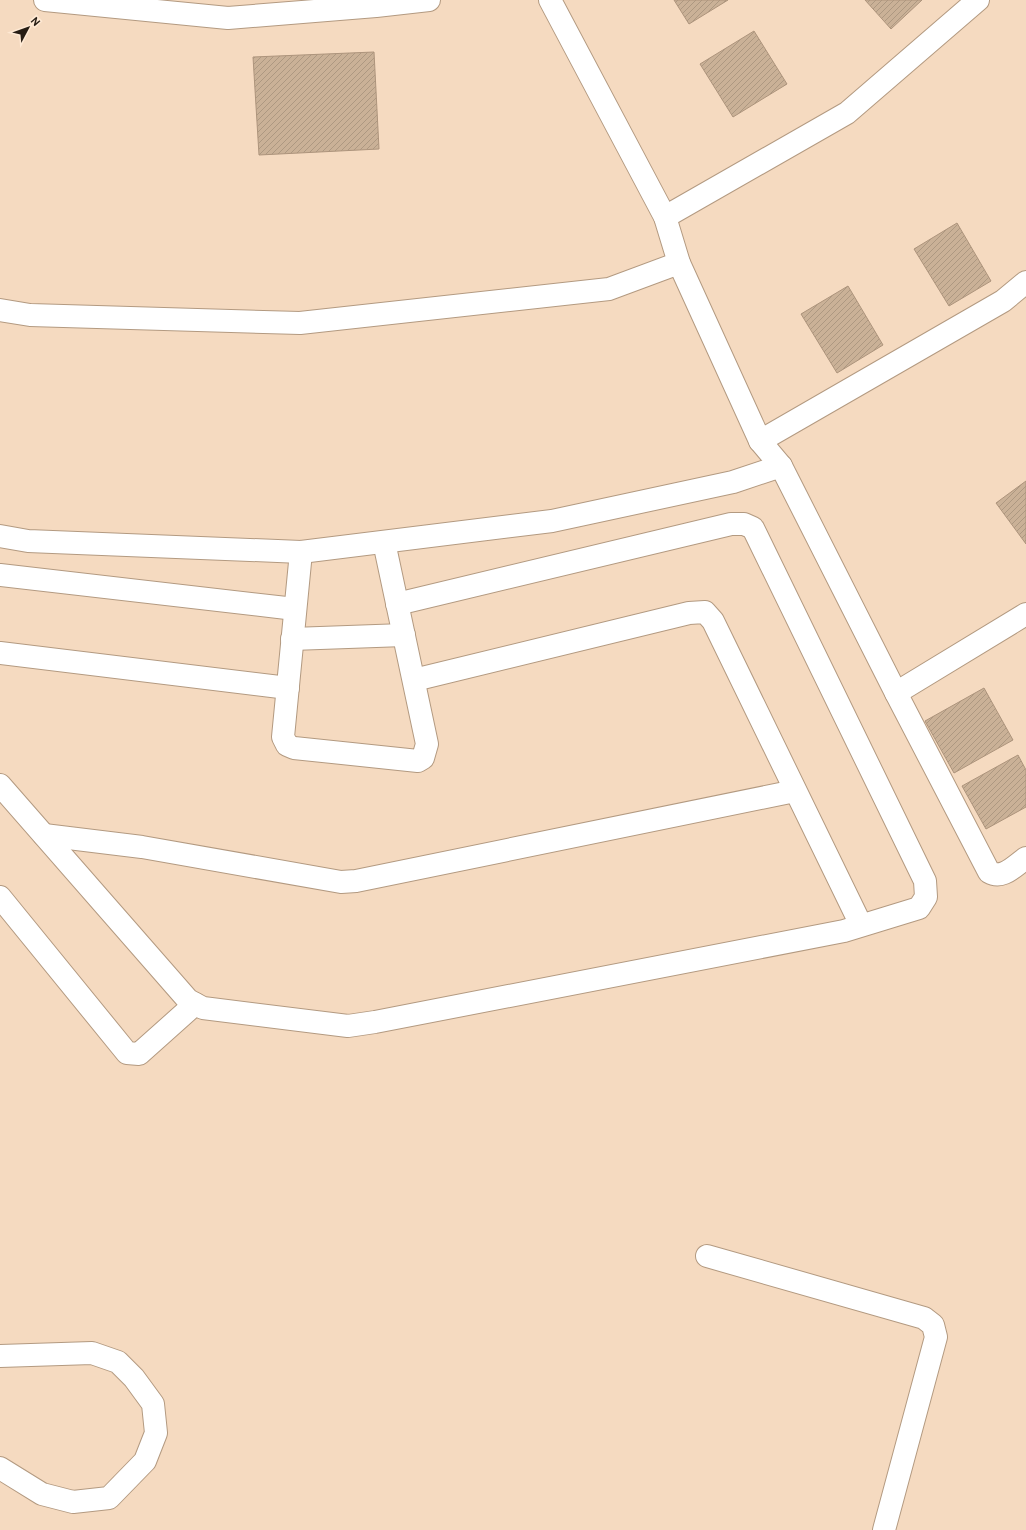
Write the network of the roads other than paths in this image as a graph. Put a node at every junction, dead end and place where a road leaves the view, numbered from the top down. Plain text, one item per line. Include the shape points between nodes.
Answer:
1 (45, 0) edge
2 (429, 0) edge
3 (550, 0) edge
4 (978, 0) edge
5 (665, 217) junction
6 (679, 263) junction
7 (1026, 282) edge
8 (0, 310) edge
9 (760, 441) junction
10 (781, 466) junction
11 (0, 536) edge
12 (384, 542) junction
13 (301, 552) junction
14 (0, 576) edge
15 (397, 604) junction
16 (295, 609) junction
17 (1026, 614) edge
18 (404, 635) junction
19 (292, 639) junction
20 (0, 653) edge
21 (414, 680) junction
22 (288, 688) junction
23 (896, 693) junction
24 (0, 785) edge
25 (795, 791) junction
26 (44, 835) junction
27 (1026, 858) edge
28 (0, 897) edge
29 (861, 925) junction
30 (195, 1004) junction
31 (707, 1256) dead end
32 (0, 1356) edge
33 (0, 1468) edge
34 (884, 1530) edge

1 - 2 street via 228,18
3 - 5 street
4 - 5 street via 847,114
5 - 6 street
6 - 8 street via 609,289 300,323 30,315
6 - 9 street
7 - 9 street via 1003,301
9 - 10 street
10 - 12 street via 733,482 552,521
10 - 23 street
11 - 13 street via 28,541
12 - 13 street
12 - 15 street
13 - 16 street
14 - 16 street
15 - 18 street
15 - 29 street via 731,524 744,524 753,528 924,881 926,897 919,908
16 - 19 street
17 - 23 street
18 - 19 street
18 - 21 street
19 - 22 street
20 - 22 street
21 - 22 street via 427,744 423,758 418,761 294,748 287,745 283,737
21 - 25 street via 690,613 705,612 713,621
23 - 27 street via 989,872 1003,874
24 - 26 street
25 - 26 street via 341,882 142,847
25 - 29 street
26 - 30 street via 188,1000
28 - 30 street via 127,1053 139,1054
29 - 30 street via 836,933 348,1026 203,1008
31 - 34 street via 924,1318 933,1325 936,1337
32 - 33 street via 92,1353 118,1362 134,1378 153,1404 156,1433 145,1461 109,1498 73,1502 42,1494

